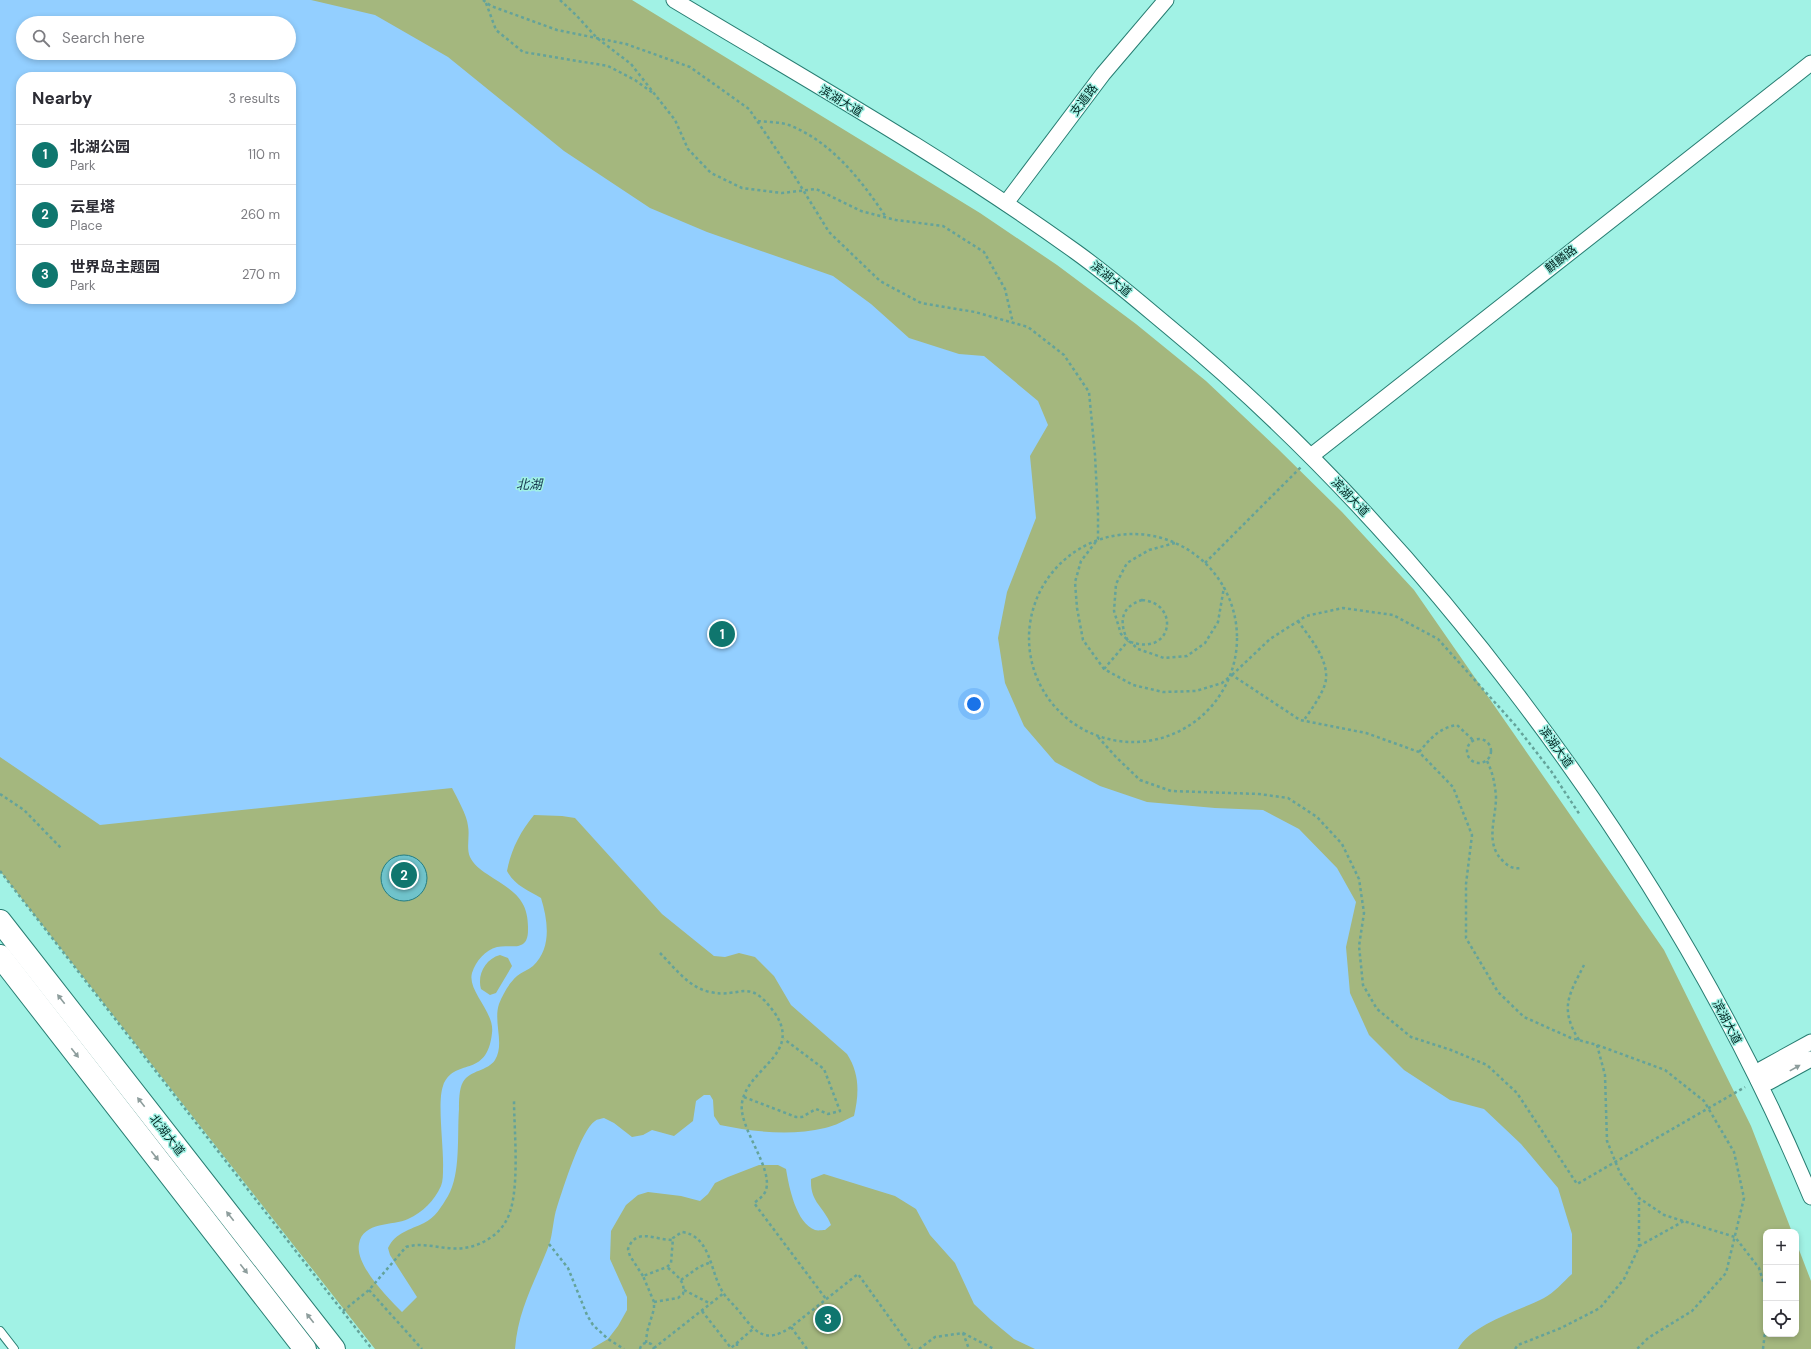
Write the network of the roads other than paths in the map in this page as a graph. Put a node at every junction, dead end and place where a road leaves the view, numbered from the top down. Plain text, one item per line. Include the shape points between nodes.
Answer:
1 (674, 0) edge
2 (693, 0) edge
3 (1166, 0) edge
4 (1811, 63) edge
5 (1009, 199) junction
6 (1315, 453) junction
7 (0, 921) edge
8 (0, 956) edge
9 (1811, 1042) edge
10 (1811, 1059) edge
11 (1763, 1077) junction
12 (1811, 1173) edge
13 (1811, 1197) edge
14 (0, 1330) edge
15 (14, 1349) edge
16 (305, 1349) edge
17 (334, 1349) edge

1 - 5 street, 滨湖大道
2 - 5 street, 滨湖大道 via 920,138
3 - 5 street, 支遁路 via 1104,74
4 - 6 street, 麒麟路
5 - 6 street, 滨湖大道 via 1084,246 1189,332 1271,405
6 - 11 street, 滨湖大道 via 1377,510 1447,590 1559,733 1605,799 1680,917 1714,976
17 -> 7 main road, 北湖大道
8 -> 16 main road, 北湖大道
9 - 11 street
11 -> 10 street
11 - 12 street, 滨湖大道
11 - 13 street, 滨湖大道 via 1777,1120
14 - 15 lane

